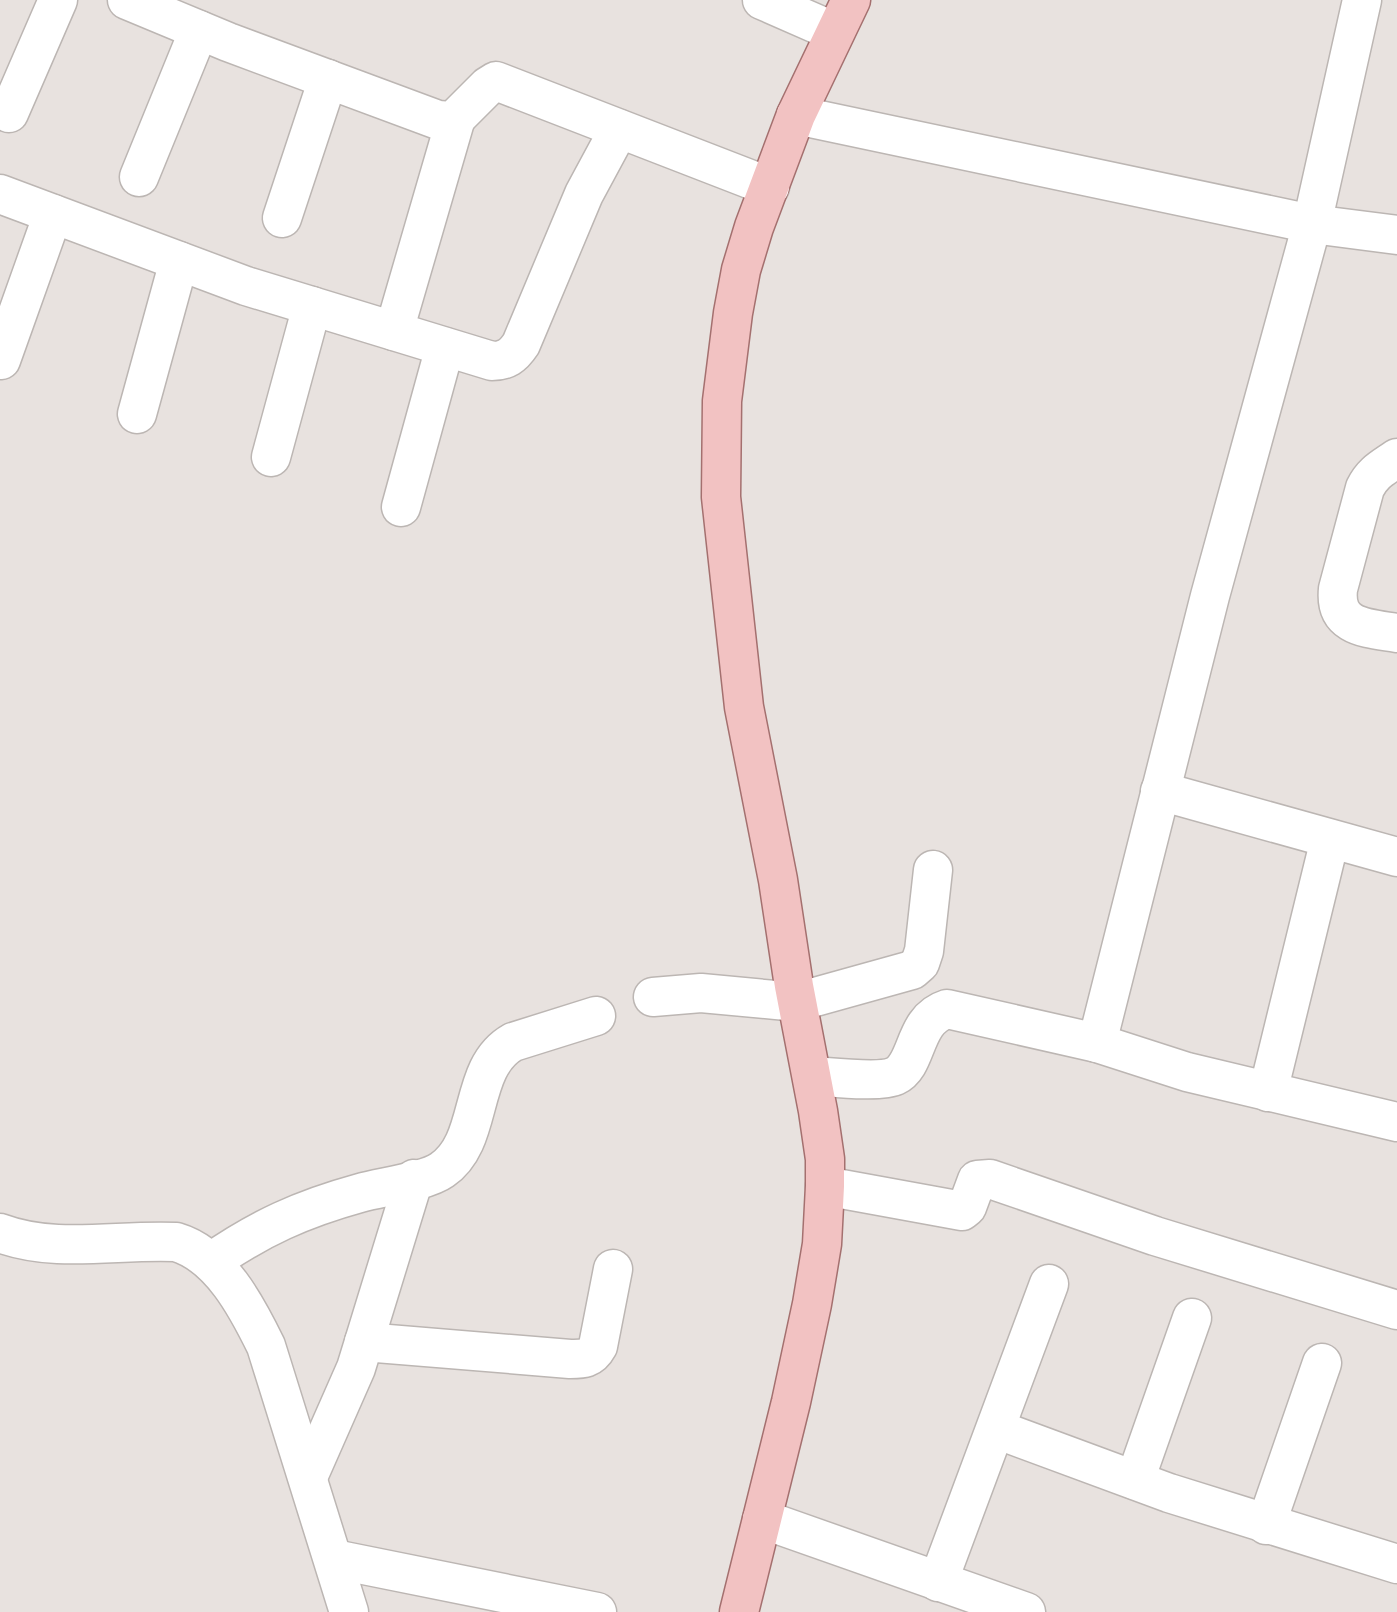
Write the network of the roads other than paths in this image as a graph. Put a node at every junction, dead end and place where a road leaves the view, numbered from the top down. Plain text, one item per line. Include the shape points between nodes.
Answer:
1 (58, 0) edge
2 (127, 0) edge
3 (762, 0) edge
4 (1362, 0) edge
5 (843, 16) edge
6 (199, 30) junction
7 (328, 79) junction
8 (9, 113) dead end
9 (796, 115) junction
10 (456, 118) junction
11 (619, 129) junction
12 (139, 177) dead end
13 (770, 187) junction
14 (0, 194) edge
15 (52, 214) junction
16 (282, 218) dead end
17 (1312, 224) junction
18 (1397, 235) edge
19 (179, 261) junction
20 (312, 306) junction
21 (394, 331) junction
22 (445, 347) junction
23 (1, 360) edge
24 (137, 414) dead end
25 (271, 457) dead end
26 (1397, 458) edge
27 (401, 507) dead end
28 (1397, 633) edge
29 (1160, 791) junction
30 (1330, 839) junction
31 (1397, 857) edge
32 (933, 870) dead end
33 (653, 997) dead end
34 (797, 1002) junction
35 (596, 1016) dead end
36 (1097, 1044) junction
37 (812, 1076) junction
38 (1268, 1092) junction
39 (1397, 1122) edge
40 (414, 1180) junction
41 (825, 1186) junction
42 (17, 1238) edge
43 (211, 1262) junction
44 (0, 1267) edge
45 (612, 1269) dead end
46 (1049, 1284) dead end
47 (1397, 1310) edge
48 (1192, 1318) dead end
49 (363, 1342) junction
50 (1322, 1363) dead end
51 (996, 1429) junction
52 (308, 1477) junction
53 (1135, 1480) junction
54 (762, 1519) junction
55 (1266, 1525) junction
56 (334, 1559) junction
57 (1397, 1563) edge
58 (938, 1582) junction
59 (349, 1612) edge
60 (597, 1612) edge
61 (739, 1612) edge
62 (1026, 1612) edge

1 - 8 street
2 - 6 street
3 - 5 street
4 - 17 street
5 - 9 main road
6 - 7 street
6 - 12 street
7 - 10 street via 438,120
7 - 16 street
9 - 13 main road
9 - 17 street
10 - 11 street via 496,81
10 - 21 street
11 - 13 street
11 - 22 street via 584,194 514,354 492,361
13 - 34 main road via 741,270 733,313 722,401 721,497 744,707
14 - 15 street
15 - 19 street
15 - 23 street
17 - 18 street
17 - 29 street
19 - 20 street
19 - 24 street
20 - 21 street
20 - 25 street
21 - 22 street
22 - 27 street
26 - 28 street via 1378,469 1365,488 1337,601 1345,619
29 - 30 street
29 - 36 street
30 - 31 street
30 - 38 street
32 - 34 street via 924,951 912,970
33 - 34 street via 701,993
34 - 37 main road
35 - 40 street via 504,1047 488,1070 460,1150 443,1170
36 - 37 street via 947,1009 934,1013 903,1070 895,1076
36 - 38 street
37 - 41 main road
38 - 39 street
40 - 43 street via 317,1206 271,1224
40 - 49 street
41 - 47 street via 962,1211 977,1180 990,1179 1155,1236
41 - 54 main road via 812,1304
42 - 43 street via 176,1242
42 - 44 street
43 - 52 street via 244,1305 266,1346
45 - 49 street via 598,1346 587,1359
46 - 51 street
48 - 53 street
49 - 52 street via 344,1399
50 - 55 street
51 - 53 street
51 - 58 street
52 - 56 street
53 - 55 street
54 - 58 street
54 - 61 main road
55 - 57 street
56 - 59 street
56 - 60 street
58 - 62 street

